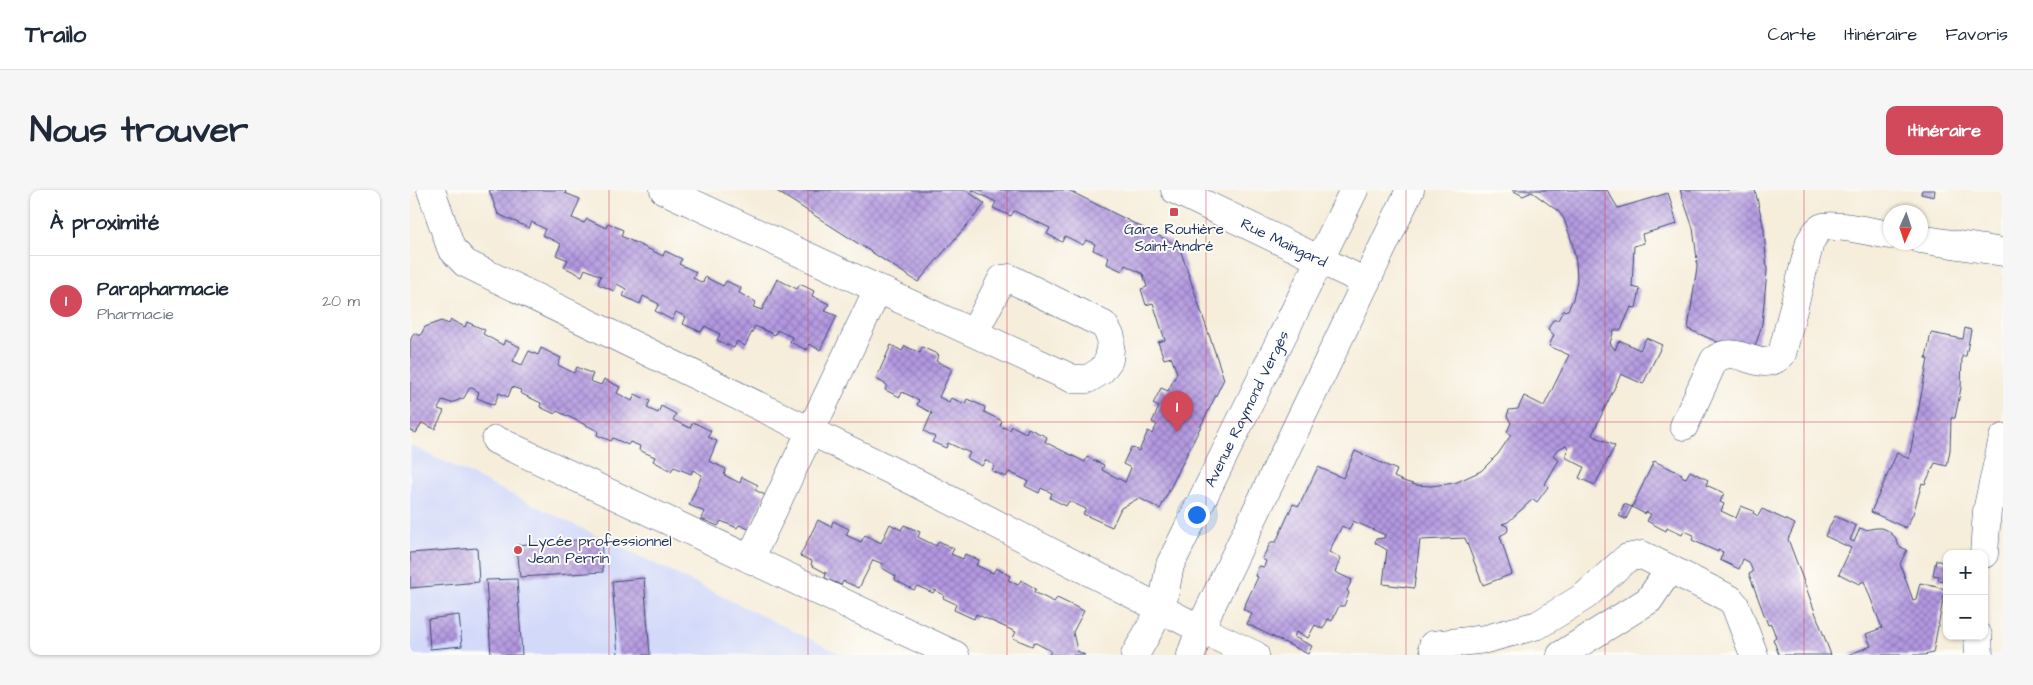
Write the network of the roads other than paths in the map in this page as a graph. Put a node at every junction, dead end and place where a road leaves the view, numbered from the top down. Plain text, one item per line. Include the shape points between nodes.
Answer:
1 (431, 190) edge
2 (1174, 190) edge
3 (1354, 190) edge
4 (1410, 190) edge
5 (674, 192) edge
6 (1883, 234) edge
7 (1928, 240) edge
8 (2003, 252) edge
9 (1321, 260) junction
10 (1366, 282) junction
11 (878, 289) junction
12 (974, 333) junction
13 (1684, 426) dead end
14 (810, 431) junction
15 (2003, 438) edge
16 (496, 440) dead end
17 (1984, 550) edge
18 (750, 559) junction
19 (1670, 569) junction
20 (1162, 607) junction
21 (1978, 640) edge
22 (1433, 645) dead end
23 (1195, 648) edge
24 (955, 655) edge
25 (1135, 655) edge
26 (1255, 655) edge
27 (1561, 655) edge
28 (1754, 655) edge
29 (1979, 655) edge

1 - 14 street via 451,248 465,262
2 - 9 street, Rue Maingard
3 - 9 street, Avenue Raymond Vergès
4 - 10 street
5 - 11 street
6 - 13 street via 1834,226 1823,227 1815,233 1782,354 1770,362 1728,353 1714,360
7 - 8 street
9 - 10 street, Rue Maingard
9 - 20 street, Avenue Raymond Vergès via 1170,565
10 - 23 street
11 - 12 street
11 - 14 street
12 - 12 street via 1002,279 1009,278 1104,325 1111,337 1109,360 1102,371 1088,379 1073,379
14 - 18 street
14 - 20 street
15 - 17 street via 1987,510
16 - 18 street
18 - 24 street
19 - 22 street via 1642,555 1626,558 1585,596 1538,625 1486,639
19 - 27 street via 1649,600
19 - 28 street via 1730,599
20 - 23 street
20 - 25 street, Avenue Raymond Vergès
21 - 29 street
23 - 26 street

